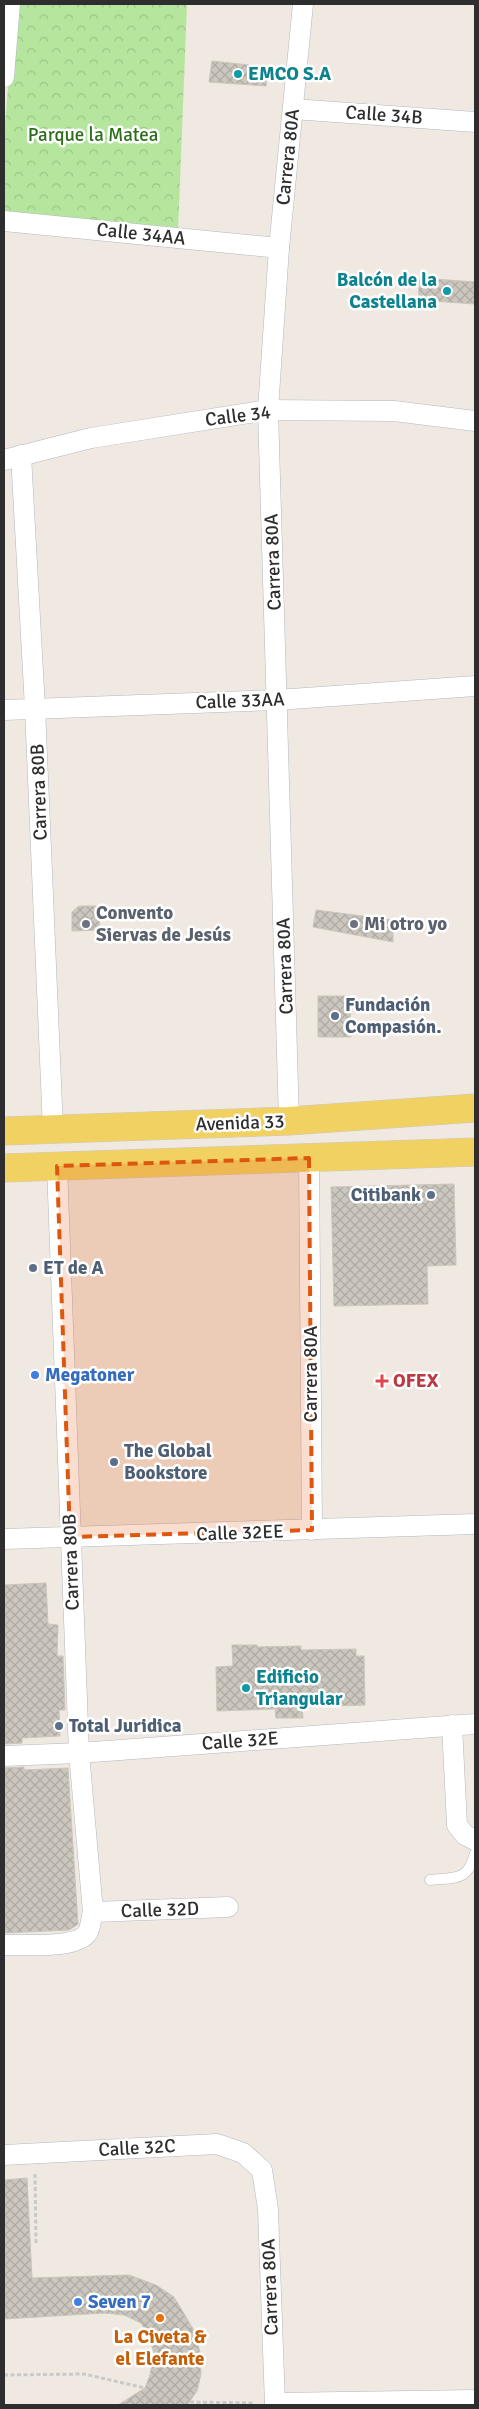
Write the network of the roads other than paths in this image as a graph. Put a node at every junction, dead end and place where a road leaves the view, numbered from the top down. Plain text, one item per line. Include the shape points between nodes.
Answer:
1 (10, 4) edge
2 (304, 4) edge
3 (4, 77) edge
4 (293, 109) junction
5 (475, 122) edge
6 (4, 221) edge
7 (279, 248) junction
8 (268, 410) junction
9 (475, 420) edge
10 (12, 458) edge
11 (475, 686) edge
12 (277, 700) junction
13 (35, 708) junction
14 (4, 710) edge
15 (475, 1108) edge
16 (290, 1121) junction
17 (53, 1130) junction
18 (4, 1132) edge
19 (475, 1152) edge
20 (310, 1158) junction
21 (57, 1166) junction
22 (4, 1168) edge
23 (475, 1524) edge
24 (312, 1530) junction
25 (70, 1537) junction
26 (4, 1539) edge
27 (475, 1724) edge
28 (452, 1725) junction
29 (79, 1753) junction
30 (4, 1756) edge
31 (475, 1840) edge
32 (475, 1854) edge
33 (430, 1880) dead end
34 (228, 1907) dead end
35 (93, 1912) junction
36 (4, 1945) edge
37 (4, 2155) edge
38 (262, 2170) joint
39 (475, 2400) edge
40 (274, 2404) edge

1 - 3 street
2 - 4 street, Carrera 80A
4 - 5 street, Calle 34B
4 - 7 street, Carrera 80A
6 - 7 street, Calle 34AA
7 - 8 street, Carrera 80A
8 - 9 street, Calle 34 via 394,411
8 - 10 street, Calle 34 via 149,427
8 - 12 street, Carrera 80A
10 - 13 street, Carrera 80B
11 - 12 street, Calle 33AA
12 - 13 street, Calle 33AA
12 - 16 street, Carrera 80A
13 - 14 street, Calle 33AA
13 - 17 street, Carrera 80B
15 - 16 main road, Avenida 33
16 - 17 main road, Avenida 33
17 - 18 main road, Avenida 33
19 - 20 main road, Avenida 33
20 - 21 main road, Avenida 33
20 - 24 street, Carrera 80A
21 - 22 main road, Avenida 33
21 - 25 street, Carrera 80B
23 - 24 street, Calle 32EE
24 - 25 street, Calle 32EE
25 - 26 street, Calle 32EE
25 - 29 street, Carrera 80B
27 - 28 street, Calle 32E
28 - 29 street, Calle 32E
28 - 31 street via 457,1825 465,1835
29 - 30 street, Calle 32E
29 - 35 street, Carrera 80B
32 - 33 lane via 467,1873
34 - 35 street, Calle 32D
35 - 36 street, Carrera 80B via 88,1931 67,1944
37 - 38 street, Calle 32C via 217,2144 243,2153
38 - 40 street, Carrera 80A via 268,2209
39 - 40 street

